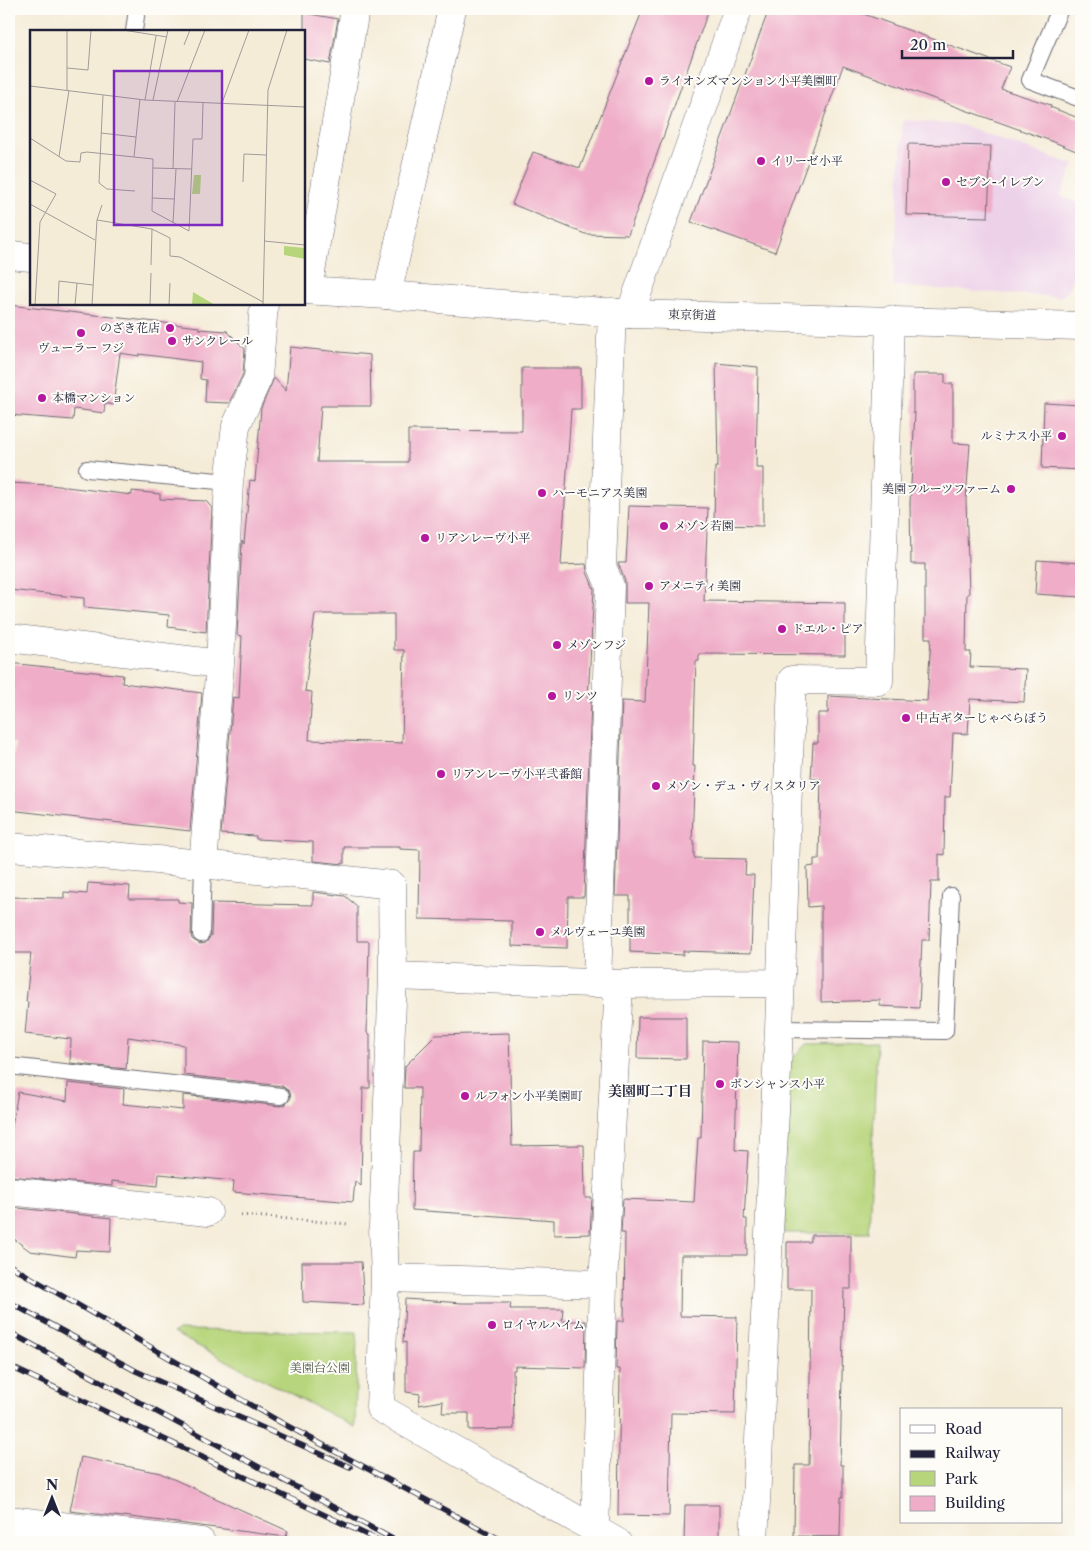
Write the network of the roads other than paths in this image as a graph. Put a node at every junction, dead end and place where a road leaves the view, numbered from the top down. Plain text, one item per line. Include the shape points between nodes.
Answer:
1 (137, 9) edge
2 (355, 9) edge
3 (452, 9) edge
4 (738, 9) edge
5 (1060, 9) edge
6 (134, 30) edge
7 (1081, 99) edge
8 (9, 255) edge
9 (30, 258) edge
10 (306, 290) edge
11 (387, 295) junction
12 (264, 305) edge
13 (621, 313) junction
14 (890, 320) junction
15 (1081, 326) edge
16 (87, 469) dead end
17 (229, 482) junction
18 (9, 638) edge
19 (220, 664) junction
20 (9, 847) edge
21 (203, 864) junction
22 (950, 896) dead end
23 (201, 934) dead end
24 (393, 976) junction
25 (780, 983) junction
26 (608, 984) junction
27 (779, 1029) junction
28 (9, 1066) edge
29 (281, 1096) dead end
30 (9, 1191) edge
31 (208, 1212) road end
32 (384, 1278) junction
33 (603, 1284) junction
34 (9, 1520) edge
35 (606, 1536) edge
36 (201, 1542) edge
37 (754, 1542) edge

1 - 6 lane
2 - 10 street
3 - 11 street
4 - 13 street
5 - 7 lane via 1030,80
8 - 9 street
10 - 11 street, 東京街道
11 - 13 street, 東京街道
12 - 17 street via 258,378 236,426
13 - 14 street, 東京街道
13 - 26 street via 602,566 610,586
14 - 15 street, 東京街道
14 - 25 street via 880,682 792,680
16 - 17 lane
17 - 19 street
18 - 19 street
19 - 21 street
20 - 21 street
21 - 23 lane
21 - 24 street via 392,885
22 - 27 lane via 945,1031
24 - 26 street
24 - 32 street via 383,1227
25 - 26 street
25 - 27 street
26 - 33 street
27 - 37 street
28 - 29 lane
30 - 31 street
32 - 33 street
32 - 35 street via 380,1408
33 - 35 street
34 - 36 street

